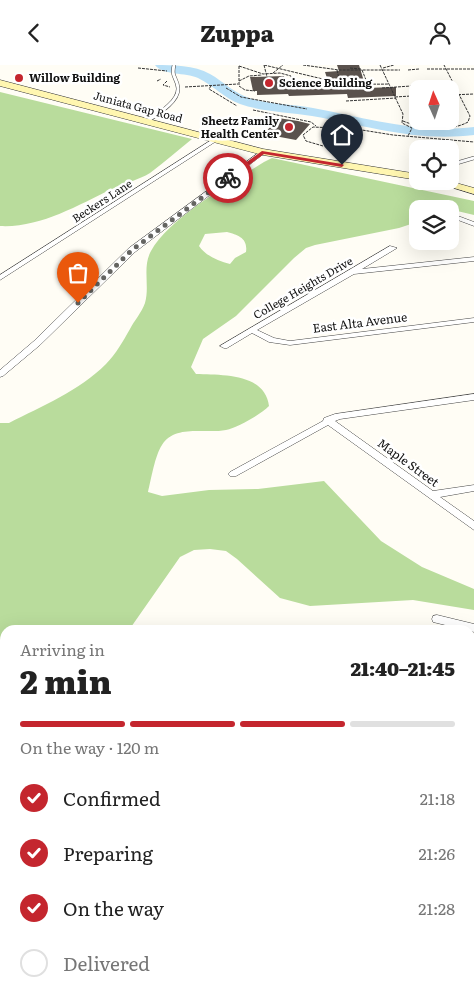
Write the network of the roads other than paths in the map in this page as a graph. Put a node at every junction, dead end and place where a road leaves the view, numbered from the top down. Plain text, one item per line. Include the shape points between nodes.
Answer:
1 (174, 65) edge
2 (0, 83) edge
3 (146, 122) junction
4 (215, 140) junction
5 (264, 152) junction
6 (474, 157) edge
7 (459, 162) edge
8 (409, 176) edge
9 (459, 187) edge
10 (474, 191) edge
11 (459, 218) edge
12 (474, 223) edge
13 (393, 248) dead end
14 (474, 259) edge
15 (352, 272) junction
16 (0, 278) edge
17 (474, 320) edge
18 (251, 330) junction
19 (224, 346) dead end
20 (0, 374) edge
21 (474, 397) edge
22 (326, 421) junction
23 (233, 474) dead end
24 (474, 488) edge
25 (431, 495) junction
26 (474, 526) edge
27 (437, 619) dead end
28 (462, 625) edge

1 - 3 lane via 169,70 178,86 177,93
2 - 3 main road, Juniata Gap Road
3 - 4 main road, Juniata Gap Road
4 - 5 main road, Juniata Gap Road
4 - 16 street, Beckers Lane
5 - 8 main road, Juniata Gap Road
5 - 20 street via 132,250 38,343
6 - 7 lane
9 - 10 main road
11 - 12 street
13 - 15 street, College Heights Drive
14 - 15 street
15 - 18 street, College Heights Drive
17 - 18 street, East Alta Avenue via 290,343 272,340
18 - 19 street, College Heights Drive
21 - 22 street via 338,416
22 - 23 street
22 - 25 street, Maple Street
24 - 25 street
25 - 26 street, Maple Street
27 - 28 street

